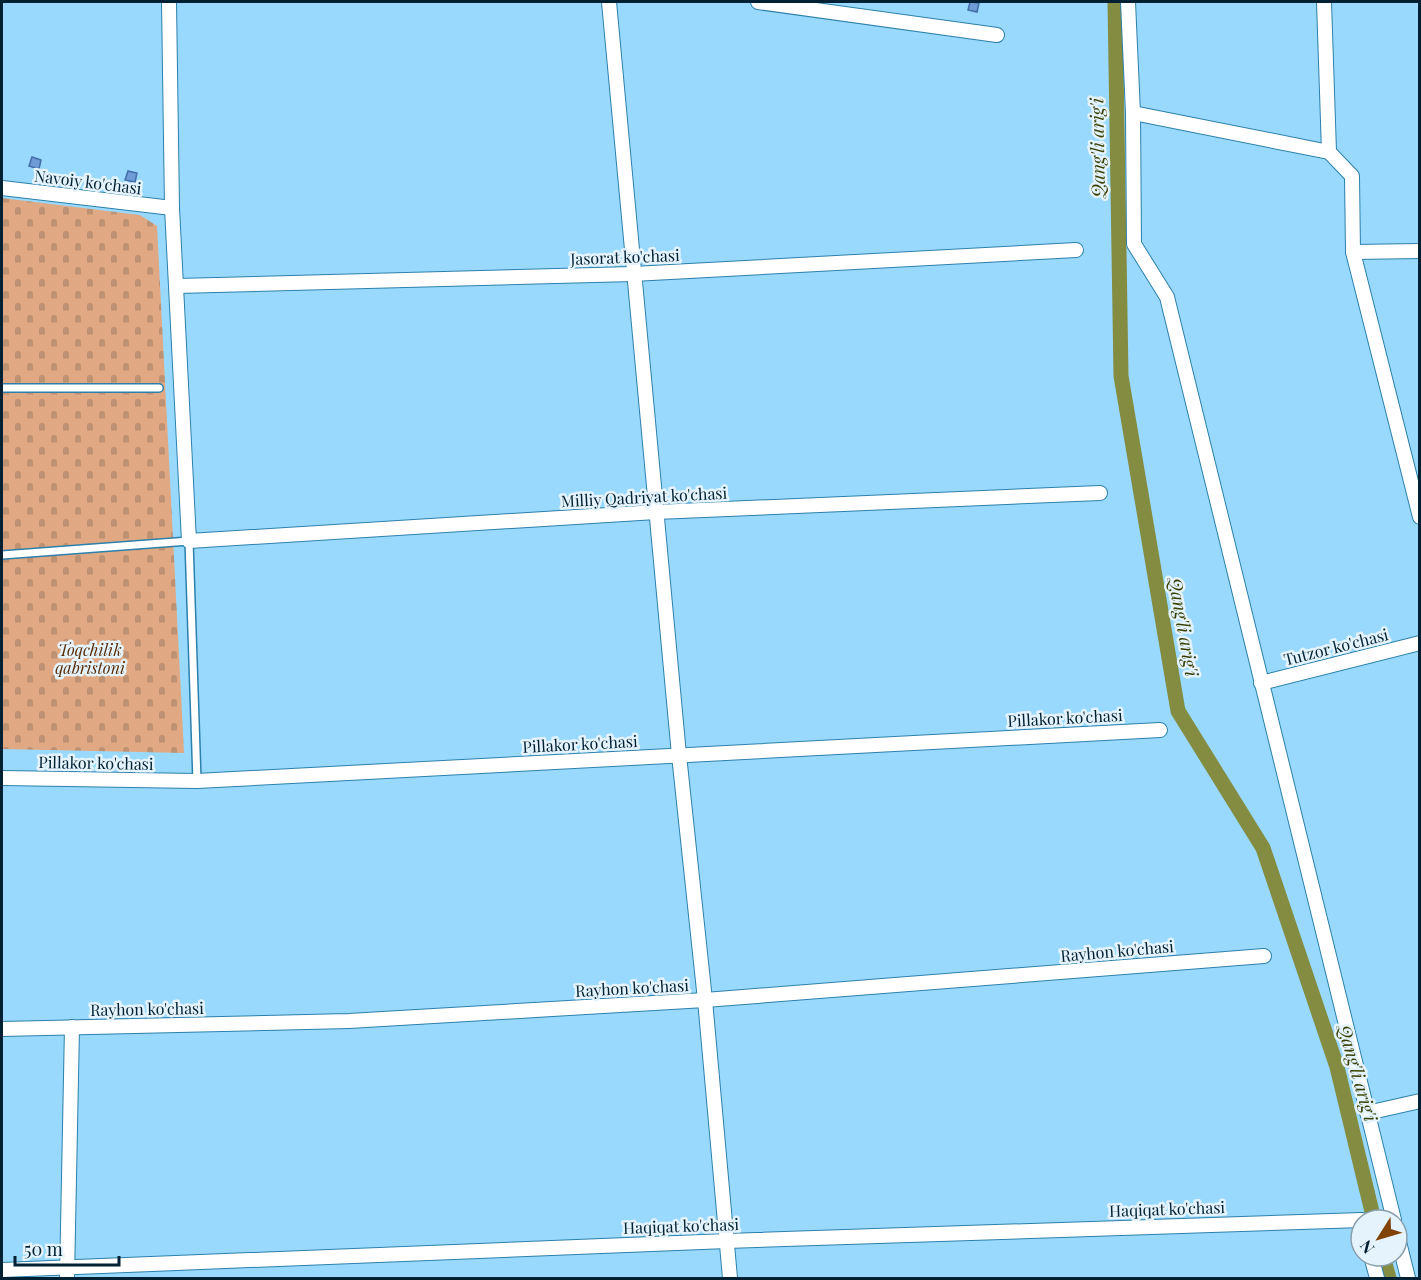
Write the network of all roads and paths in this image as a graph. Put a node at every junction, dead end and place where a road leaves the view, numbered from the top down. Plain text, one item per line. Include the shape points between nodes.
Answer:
1 (169, 2) edge
2 (609, 2) edge
3 (758, 2) edge
4 (1128, 2) edge
5 (1324, 2) edge
6 (997, 35) dead end
7 (1133, 113) junction
8 (1329, 152) junction
9 (2, 188) edge
10 (172, 208) junction
11 (1076, 250) dead end
12 (1419, 251) edge
13 (1353, 252) junction
14 (633, 274) junction
15 (176, 286) junction
16 (2, 388) edge
17 (159, 388) dead end
18 (1100, 493) dead end
19 (656, 513) junction
20 (1419, 517) edge
21 (189, 541) junction
22 (2, 555) edge
23 (1419, 643) edge
24 (1261, 682) junction
25 (1160, 730) dead end
26 (679, 755) junction
27 (2, 778) edge
28 (197, 781) junction
29 (1264, 956) dead end
30 (705, 1000) junction
31 (72, 1027) junction
32 (2, 1029) edge
33 (1419, 1101) edge
34 (1367, 1113) junction
35 (1391, 1208) edge
36 (1349, 1219) edge
37 (727, 1241) junction
38 (2, 1270) edge
39 (68, 1273) edge
40 (730, 1278) edge

1 - 10 street
2 - 14 street
3 - 6 street
4 - 7 street
5 - 8 street
7 - 8 street
7 - 24 street via 1134,244 1167,297
8 - 13 street via 1352,176
9 - 10 street, Navoiy ko'chasi
10 - 15 street
11 - 14 street, Jasorat ko'chasi
12 - 13 street
13 - 20 street
14 - 15 street, Jasorat ko'chasi
14 - 19 street
15 - 21 street
16 - 17 lane
18 - 19 street, Milliy Qadriyat ko'chasi
19 - 21 street, Milliy Qadriyat ko'chasi
19 - 26 street
21 - 22 lane
21 - 28 lane
23 - 24 street, Tutzor ko'chasi
24 - 34 street
25 - 26 street, Pillakor ko'chasi
26 - 28 street, Pillakor ko'chasi
26 - 30 street
27 - 28 street, Pillakor ko'chasi
29 - 30 street, Rayhon ko'chasi
30 - 31 street, Rayhon ko'chasi via 349,1021
30 - 37 street
31 - 32 street, Rayhon ko'chasi
31 - 39 street
33 - 34 street
34 - 35 street
36 - 37 street, Haqiqat ko'chasi
37 - 39 street, Haqiqat ko'chasi
37 - 40 street
38 - 39 street, Haqiqat ko'chasi

